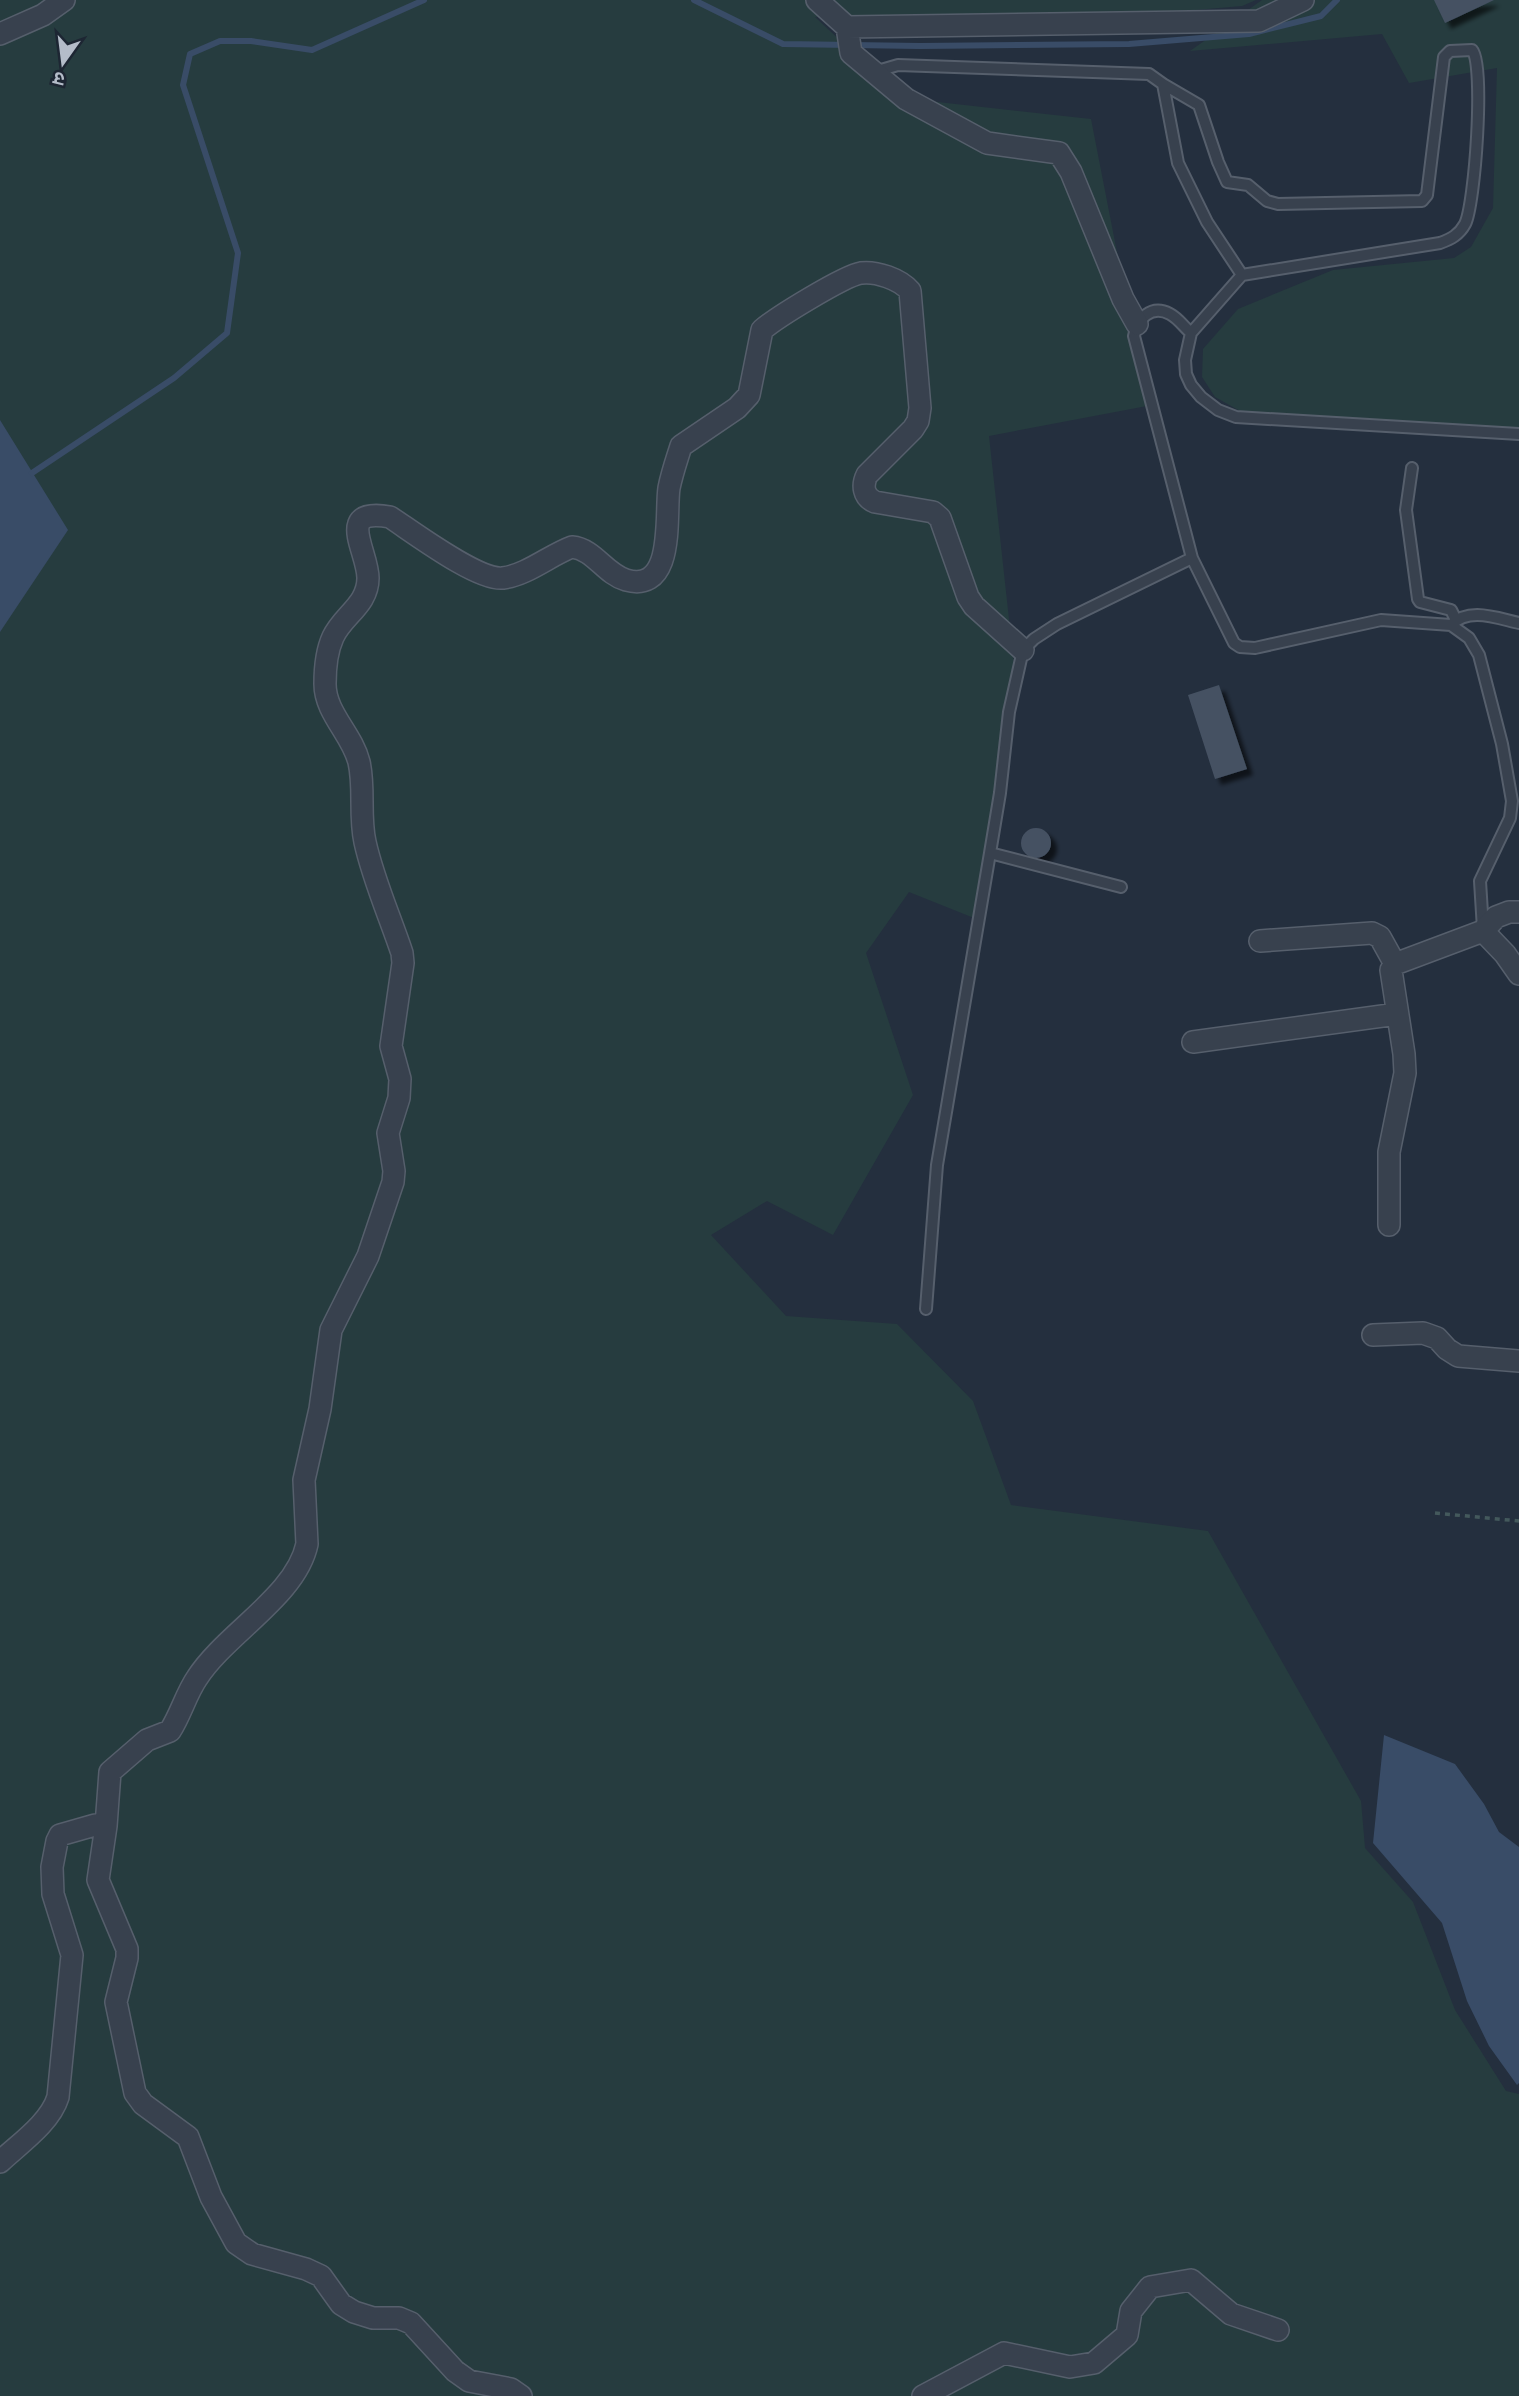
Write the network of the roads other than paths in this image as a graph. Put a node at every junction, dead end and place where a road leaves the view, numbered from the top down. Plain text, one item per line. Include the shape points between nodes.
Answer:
1 (64, 0) edge
2 (817, 0) edge
3 (1303, 0) edge
4 (847, 27) junction
5 (0, 34) edge
6 (874, 72) junction
7 (1163, 84) junction
8 (1242, 275) junction
9 (1137, 324) junction
10 (1191, 333) junction
11 (1519, 434) edge
12 (1412, 468) dead end
13 (1192, 558) junction
14 (1453, 623) junction
15 (1519, 623) edge
16 (1023, 650) junction
17 (990, 853) junction
18 (1121, 887) dead end
19 (1519, 912) edge
20 (1483, 931) junction
21 (1260, 941) dead end
22 (1395, 964) junction
23 (1519, 974) edge
24 (1397, 1014) junction
25 (1193, 1042) dead end
26 (1389, 1225) dead end
27 (926, 1309) dead end
28 (1373, 1335) dead end
29 (1519, 1361) edge
30 (106, 1826) junction
31 (0, 2162) edge
32 (1278, 2330) dead end
33 (521, 2396) edge
34 (923, 2396) edge

1 - 5 street
2 - 4 street
3 - 4 street via 1259,21
4 - 6 street via 851,52
6 - 7 lane via 898,65 1121,73 1149,75
6 - 9 street via 906,99 987,143 1059,153
7 - 8 lane via 1176,159 1207,222
7 - 8 lane via 1199,105 1227,182 1248,185 1273,203 1419,202 1427,195 1444,57 1450,51 1466,50 1476,55 1480,94 1469,211 1454,237 1427,246
8 - 10 lane
9 - 10 lane via 1148,313 1165,312
9 - 13 lane via 1134,336
10 - 11 lane via 1185,360 1191,385 1218,410 1236,417
12 - 14 lane via 1406,510 1418,599 1448,608
13 - 14 lane via 1240,647 1255,648 1381,620
13 - 16 lane via 1058,624
14 - 15 lane via 1472,615
14 - 20 lane via 1479,655 1512,801 1510,818 1480,881
16 - 17 lane via 1009,712
16 - 30 street via 968,597 940,518 933,512 875,502 864,491 867,475 913,429 920,408 910,291 897,281 871,273 850,276 762,330 749,396 681,446 669,489 664,555 660,567 645,579 620,579 587,551 572,547 515,574 495,578 468,567 390,517 376,514 361,520 357,531 366,566 366,589 360,604 333,636 325,684 326,698 358,760 364,841 402,953 391,1045 400,1079 388,1133 393,1182 368,1256 331,1330 304,1479 305,1552 281,1591 222,1646 197,1677 170,1731 147,1740 110,1772
17 - 18 lane
17 - 27 lane via 937,1165
19 - 20 street via 1496,917
20 - 22 street
20 - 23 street
21 - 22 street via 1371,933 1380,937
22 - 24 street via 1391,973
24 - 25 street
24 - 26 street via 1405,1073 1389,1153
28 - 29 street via 1423,1333 1437,1338 1458,1356
30 - 31 street via 60,1835 57,1841 53,1894 72,1955 58,2097 38,2126
30 - 33 street via 98,1881 127,1949 116,2002 135,2093 188,2137 211,2197 236,2243 252,2255 321,2276 341,2304 354,2312 411,2323 469,2381 511,2389
32 - 34 street via 1231,2314 1191,2280 1150,2287 1131,2311 1128,2335 1094,2363 1070,2367 1004,2353

